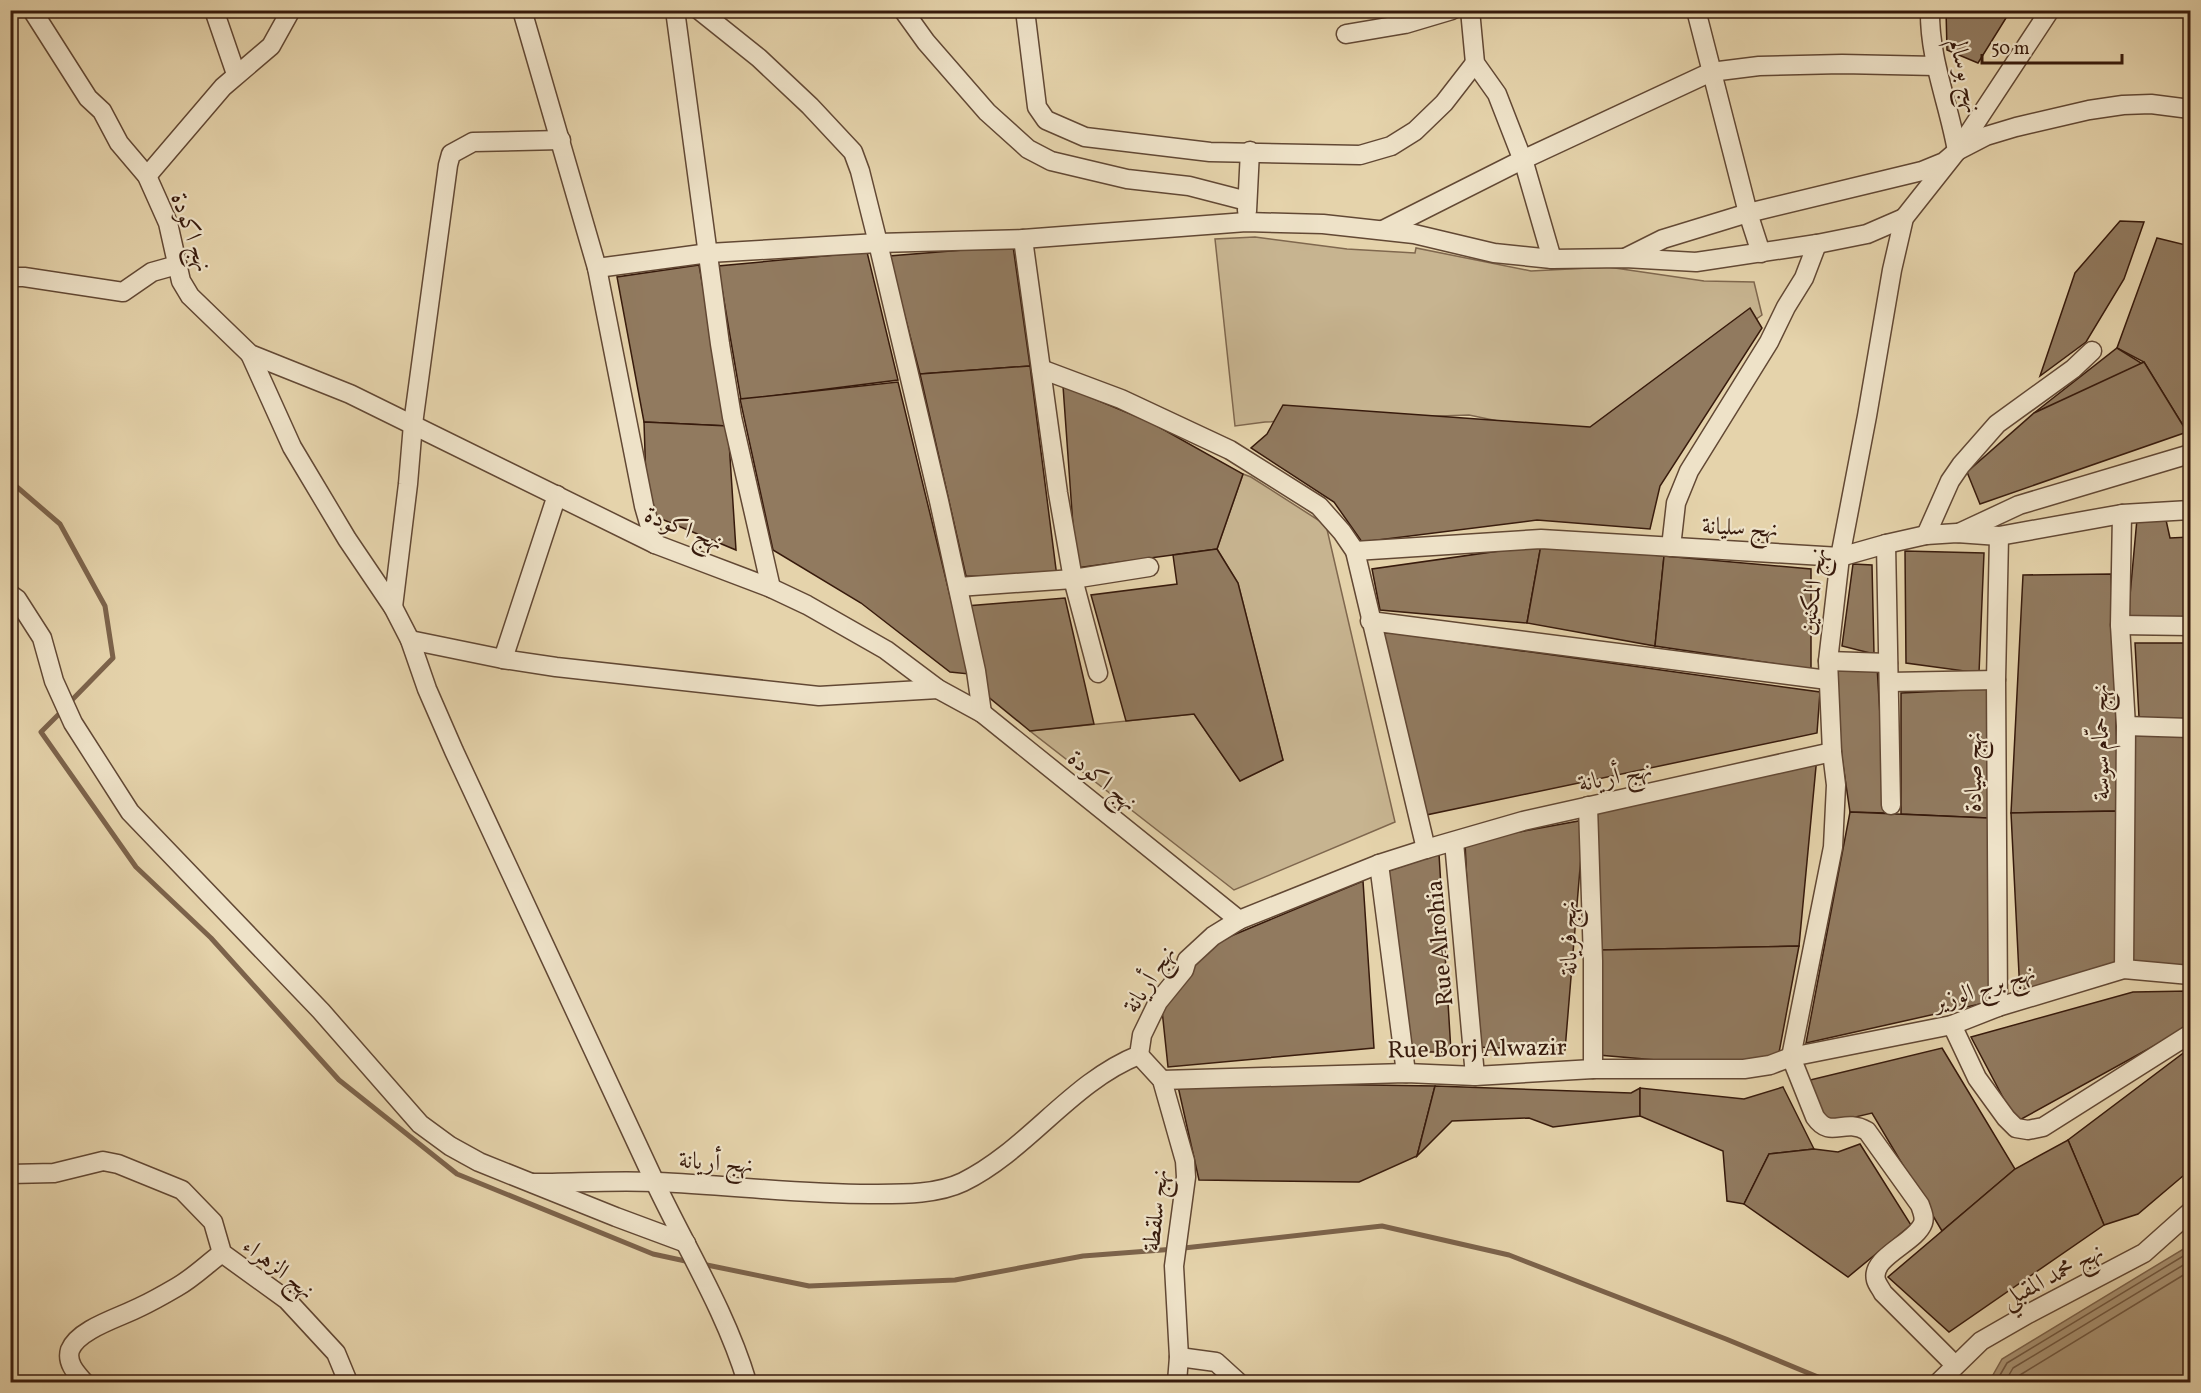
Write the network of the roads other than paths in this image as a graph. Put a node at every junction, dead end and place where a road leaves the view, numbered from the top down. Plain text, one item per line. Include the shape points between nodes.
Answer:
1 (32, 10) edge
2 (214, 10) edge
3 (291, 10) edge
4 (522, 10) edge
5 (675, 10) edge
6 (699, 10) edge
7 (903, 10) edge
8 (1025, 10) edge
9 (1452, 10) edge
10 (1470, 10) edge
11 (1696, 10) edge
12 (1930, 10) edge
13 (2050, 10) edge
14 (1346, 34) dead end
15 (1475, 63) junction
16 (1936, 66) junction
17 (1711, 72) junction
18 (236, 74) junction
19 (2190, 108) edge
20 (561, 140) junction
21 (1957, 151) junction
22 (1250, 152) junction
23 (1522, 160) junction
24 (147, 177) junction
25 (1247, 201) junction
26 (1748, 213) junction
27 (1904, 218) junction
28 (1246, 222) junction
29 (1383, 230) junction
30 (1023, 239) junction
31 (878, 243) junction
32 (1817, 244) junction
33 (709, 253) junction
34 (1761, 253) junction
35 (1625, 258) junction
36 (1552, 259) junction
37 (177, 265) junction
38 (597, 268) junction
39 (10, 277) edge
40 (2092, 351) dead end
41 (250, 354) junction
42 (1041, 369) junction
43 (414, 424) junction
44 (2190, 454) edge
45 (557, 495) junction
46 (2190, 510) edge
47 (2122, 514) junction
48 (1957, 533) junction
49 (1926, 535) junction
50 (1999, 536) junction
51 (655, 544) junction
52 (1886, 544) junction
53 (1671, 547) junction
54 (1355, 551) junction
55 (1840, 557) junction
56 (1149, 567) dead end
57 (1073, 579) junction
58 (958, 587) junction
59 (771, 588) junction
60 (10, 594) edge
61 (393, 607) junction
62 (1370, 621) junction
63 (2120, 625) junction
64 (2190, 626) edge
65 (410, 640) junction
66 (503, 659) junction
67 (1828, 661) junction
68 (1888, 663) junction
69 (1098, 674) dead end
70 (1828, 680) junction
71 (1996, 680) junction
72 (1889, 682) junction
73 (938, 689) junction
74 (982, 713) junction
75 (2126, 726) junction
76 (2190, 728) edge
77 (1832, 752) junction
78 (1892, 805) dead end
79 (1588, 806) junction
80 (1454, 842) junction
81 (1426, 849) junction
82 (1379, 864) junction
83 (1239, 920) junction
84 (2124, 969) junction
85 (2190, 975) edge
86 (1998, 1007) junction
87 (1952, 1024) junction
88 (2190, 1034) edge
89 (1139, 1055) junction
90 (1791, 1057) junction
91 (1593, 1069) junction
92 (1406, 1073) junction
93 (1475, 1076) junction
94 (1162, 1080) junction
95 (10, 1174) edge
96 (655, 1182) junction
97 (533, 1183) junction
98 (2190, 1212) edge
99 (686, 1243) junction
100 (222, 1253) junction
101 (1179, 1357) junction
102 (1955, 1365) junction
103 (84, 1383) edge
104 (348, 1383) edge
105 (747, 1383) edge
106 (1177, 1383) edge
107 (1238, 1383) edge
108 (1939, 1383) edge

1 - 24 street, نهج اكودة via 88,98 102,111 119,143
2 - 18 street
3 - 18 street via 271,46
4 - 20 street
5 - 33 street
6 - 31 street via 767,66 853,152
7 - 25 street via 987,112 1028,149 1051,162 1127,179 1189,186
8 - 22 street via 1037,107 1046,120 1085,137 1210,152
9 - 14 street via 1405,24
10 - 15 street
11 - 17 street
12 - 16 street, نهج بوسالم
13 - 21 street, نهج المكنين
15 - 22 street via 1444,103 1415,131 1391,146 1360,155
15 - 23 street via 1497,94
16 - 17 street via 1783,65
16 - 21 street, نهج بوسالم
17 - 23 street
17 - 26 street
18 - 24 street
19 - 21 street via 2151,104 2089,110 1986,136
20 - 38 street
20 - 43 street via 473,142 451,154
21 - 26 street via 1944,162 1922,171
21 - 27 street, نهج المكنين
22 - 25 street
23 - 29 street
23 - 36 street
24 - 37 street, نهج اكودة via 168,223
25 - 28 street
26 - 34 street
26 - 35 street via 1663,239
27 - 32 street via 1866,234
27 - 55 street, نهج المكنين
28 - 29 street
28 - 30 street
29 - 36 street via 1494,253
30 - 31 street
30 - 42 street
31 - 33 street
31 - 58 street
32 - 34 street
32 - 53 street via 1804,278 1769,342 1689,471 1676,503
33 - 38 street
33 - 59 street via 732,417
34 - 35 street via 1696,262
35 - 36 street
37 - 39 street via 152,272 123,292
37 - 41 street, نهج اكودة via 190,296
38 - 51 street
40 - 49 street via 1997,424 1950,481
41 - 43 street, نهج اكودة
41 - 61 street via 292,447
42 - 54 street via 1121,399 1230,450 1319,506
42 - 57 street
43 - 45 street, نهج اكودة
43 - 61 street
44 - 48 street via 2019,505
45 - 51 street, نهج اكودة
45 - 66 street
46 - 47 street, نهج سليانة
47 - 50 street, نهج سليانة
47 - 63 street, نهج حمّام سوسة
48 - 49 street, نهج سليانة
48 - 50 street, نهج سليانة
49 - 52 street, نهج سليانة
50 - 71 street, نهج صيادة
51 - 59 street, نهج اكودة
52 - 55 street, نهج سليانة
52 - 68 street
53 - 54 street, نهج سليانة via 1541,539
53 - 55 street, نهج سليانة
54 - 62 street
55 - 67 street, نهج المكنين
56 - 57 street
57 - 58 street
57 - 69 street
58 - 74 street
59 - 73 street, نهج اكودة via 844,624
60 - 97 street via 42,638 72,723 130,812 321,1011 420,1124 479,1162
61 - 65 street
62 - 70 street
62 - 81 street
63 - 64 street
63 - 75 street, نهج حمّام سوسة
65 - 66 street
65 - 96 street via 454,751
66 - 73 street via 819,696
67 - 68 street
67 - 70 street, نهج المكنين
68 - 72 street
70 - 77 street, نهج المكنين
71 - 72 street
71 - 86 street, نهج صيادة
72 - 78 street
73 - 74 street, نهج اكودة
74 - 83 street, نهج اكودة
75 - 76 street
75 - 84 street, نهج حمّام سوسة
77 - 79 street, نهج أريانة
77 - 90 street, نهج المكنين via 1836,785 1833,847
79 - 80 street, نهج أريانة
79 - 91 street, نهج فريانة
80 - 81 street, نهج أريانة
80 - 93 street, Rue Alrohia
81 - 82 street, نهج أريانة
82 - 83 street, نهج أريانة
82 - 92 street
83 - 89 street, نهج أريانة via 1213,936 1187,960 1184,970 1158,1002 1142,1035
84 - 85 street, نهج برج الوزير
84 - 86 street, نهج برج الوزير
86 - 87 street, نهج برج الوزير
87 - 88 street via 1977,1078 1996,1105 2016,1128 2028,1130 2043,1127
87 - 90 street, نهج برج الوزير
89 - 94 street, نهج سلقطة
89 - 96 street, نهج أريانة via 1117,1064 983,1171 941,1189 902,1194 836,1194
90 - 91 street, Rue Borj Alwazir via 1744,1069
90 - 102 street via 1819,1123 1835,1128 1855,1125 1867,1131 1920,1205 1923,1224 1880,1263 1876,1280 1883,1293
91 - 93 street, Rue Borj Alwazir
92 - 93 street, Rue Borj Alwazir
92 - 94 street, Rue Borj Alwazir
94 - 101 street, نهج سلقطة via 1186,1177 1173,1266
95 - 100 street, نهج الزهراء via 54,1173 103,1161 118,1164 182,1190 213,1222
96 - 97 street, نهج أريانة
96 - 99 street
97 - 99 street
98 - 102 street, نهج محمد المقبلي via 2145,1253 1981,1341
99 - 105 street via 716,1304
100 - 103 street via 180,1286 79,1337 70,1350 69,1361
100 - 104 street, نهج الزهراء via 287,1300 336,1353
101 - 106 street, نهج سلقطة
101 - 107 street via 1216,1362
102 - 108 street, نهج محمد المقبلي

